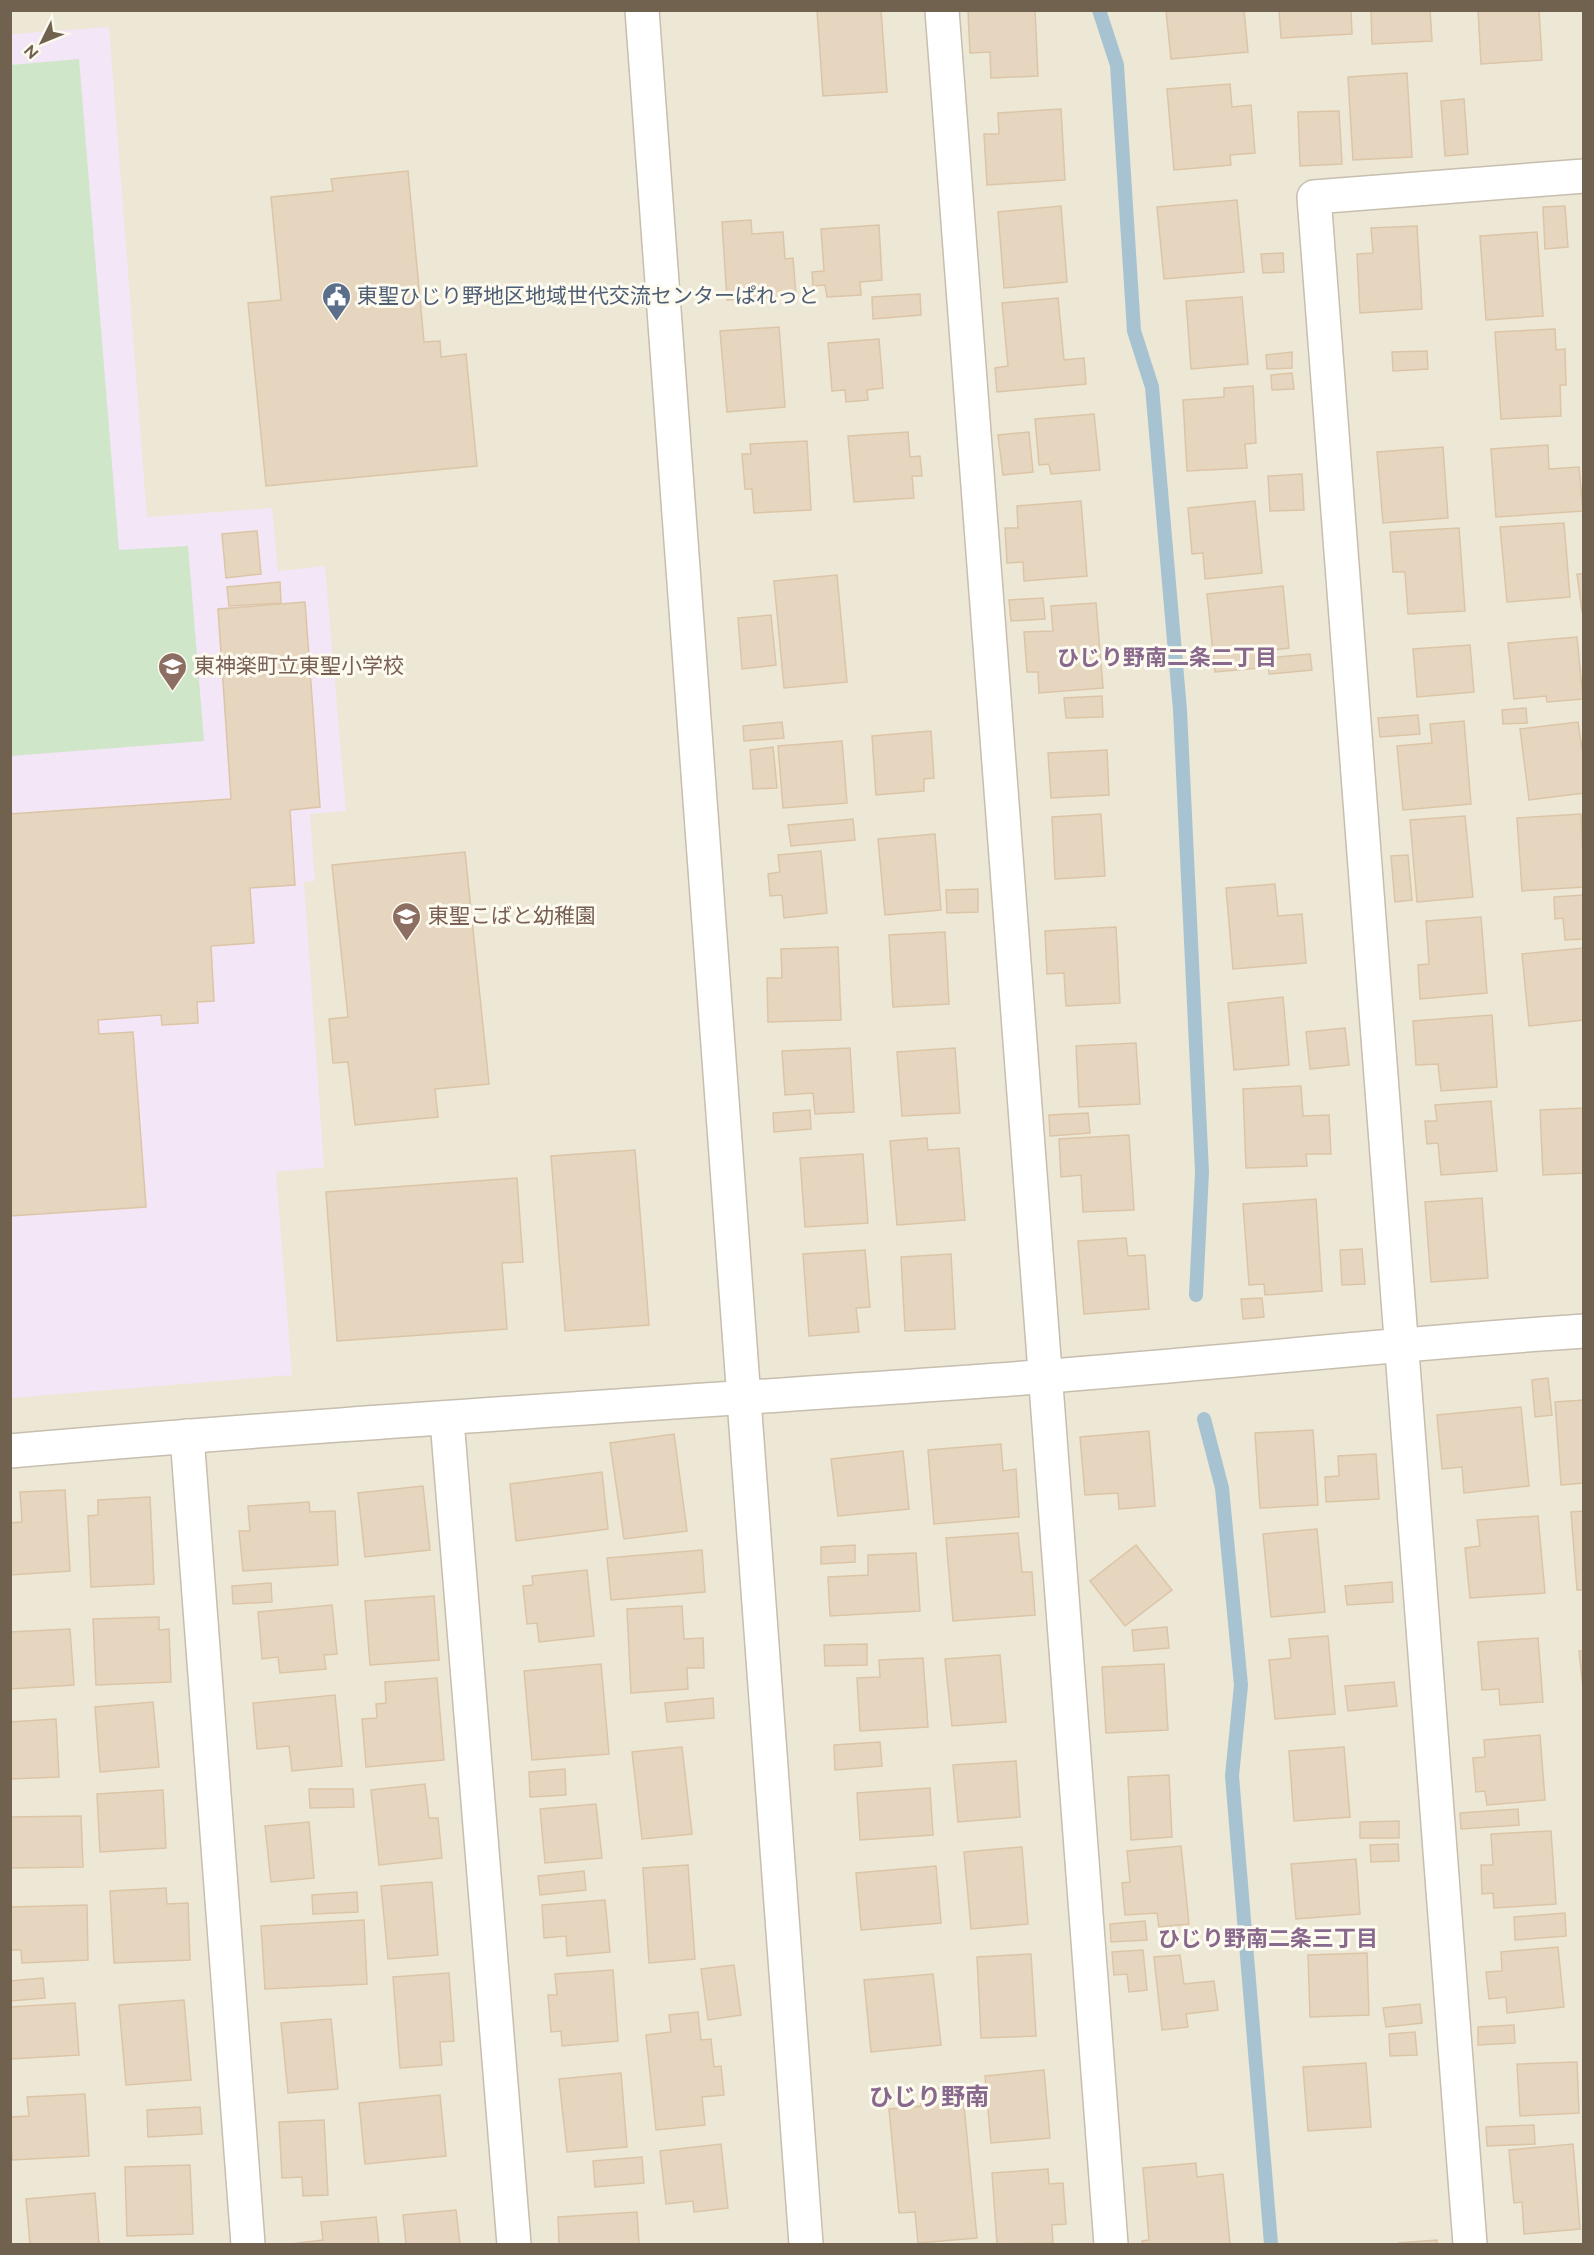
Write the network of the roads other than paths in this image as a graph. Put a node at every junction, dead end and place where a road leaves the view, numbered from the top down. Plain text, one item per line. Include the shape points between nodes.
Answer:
1 (642, 10) edge
2 (942, 10) edge
3 (1584, 176) edge
4 (1584, 1331) edge
5 (1402, 1343) junction
6 (1043, 1376) junction
7 (744, 1397) junction
8 (447, 1420) junction
9 (187, 1436) junction
10 (10, 1451) edge
11 (248, 2244) edge
12 (514, 2244) edge
13 (806, 2244) edge
14 (1111, 2244) edge
15 (1470, 2244) edge

1 - 7 street
2 - 6 street
3 - 5 street via 1314,197
4 - 5 street
5 - 6 street
5 - 15 street
6 - 7 street
6 - 14 street
7 - 8 street
7 - 13 street
8 - 9 street
8 - 12 street
9 - 10 street
9 - 11 street

